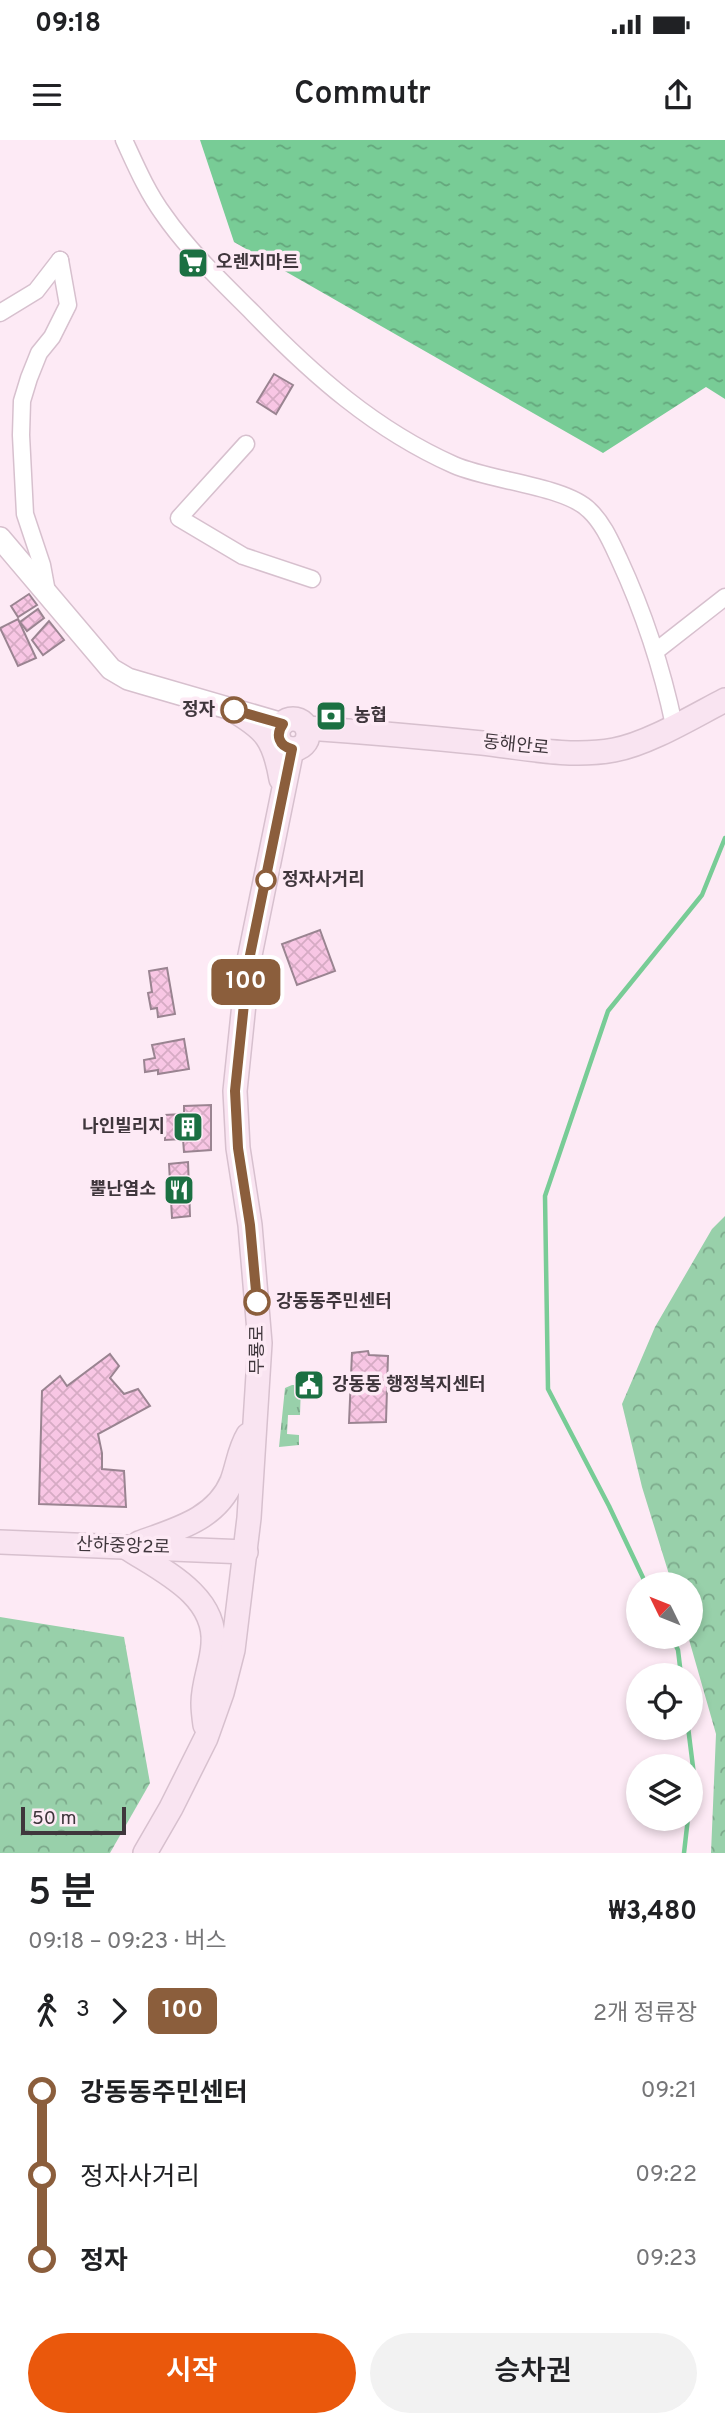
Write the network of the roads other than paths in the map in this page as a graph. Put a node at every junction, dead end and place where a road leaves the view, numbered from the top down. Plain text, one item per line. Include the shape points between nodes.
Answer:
1 (124, 140) edge
2 (0, 313) edge
3 (246, 444) dead end
4 (0, 538) edge
5 (312, 579) dead end
6 (47, 593) junction
7 (725, 597) edge
8 (656, 651) junction
9 (720, 702) edge
10 (230, 709) junction
11 (283, 724) junction
12 (674, 725) junction
13 (307, 728) junction
14 (292, 749) junction
15 (283, 791) junction
16 (255, 1424) junction
17 (0, 1542) edge
18 (126, 1548) junction
19 (246, 1552) junction
20 (206, 1738) junction
21 (145, 1853) edge

1 - 8 street via 144,183 187,245 290,351 358,410 463,469 565,495 588,508 601,523 623,568
2 - 6 street via 36,291 60,260 68,305 29,377 21,423 25,514
3 - 5 street via 179,518 243,556
4 - 6 street
6 - 10 street via 111,669 128,679
7 - 8 street
8 - 12 street
9 - 12 main road, 동해안로
10 - 11 street
10 - 15 main road via 270,740 277,752
11 - 13 main road via 295,720
11 - 14 main road via 279,740
12 - 13 main road, 동해안로 via 644,741 599,752
13 - 14 main road via 305,743
14 - 15 main road, 무룡로
15 - 16 main road, 무룡로 via 248,965 235,1091 260,1343
16 - 18 main road via 240,1448 232,1482 220,1501 204,1516
16 - 19 main road, 무룡로
17 - 18 main road, 산하중앙2로
18 - 19 main road, 산하중앙2로
18 - 20 main road via 181,1584 204,1608 213,1642 203,1703
19 - 20 main road, 무룡로 via 233,1650
20 - 21 main road, 무룡로

